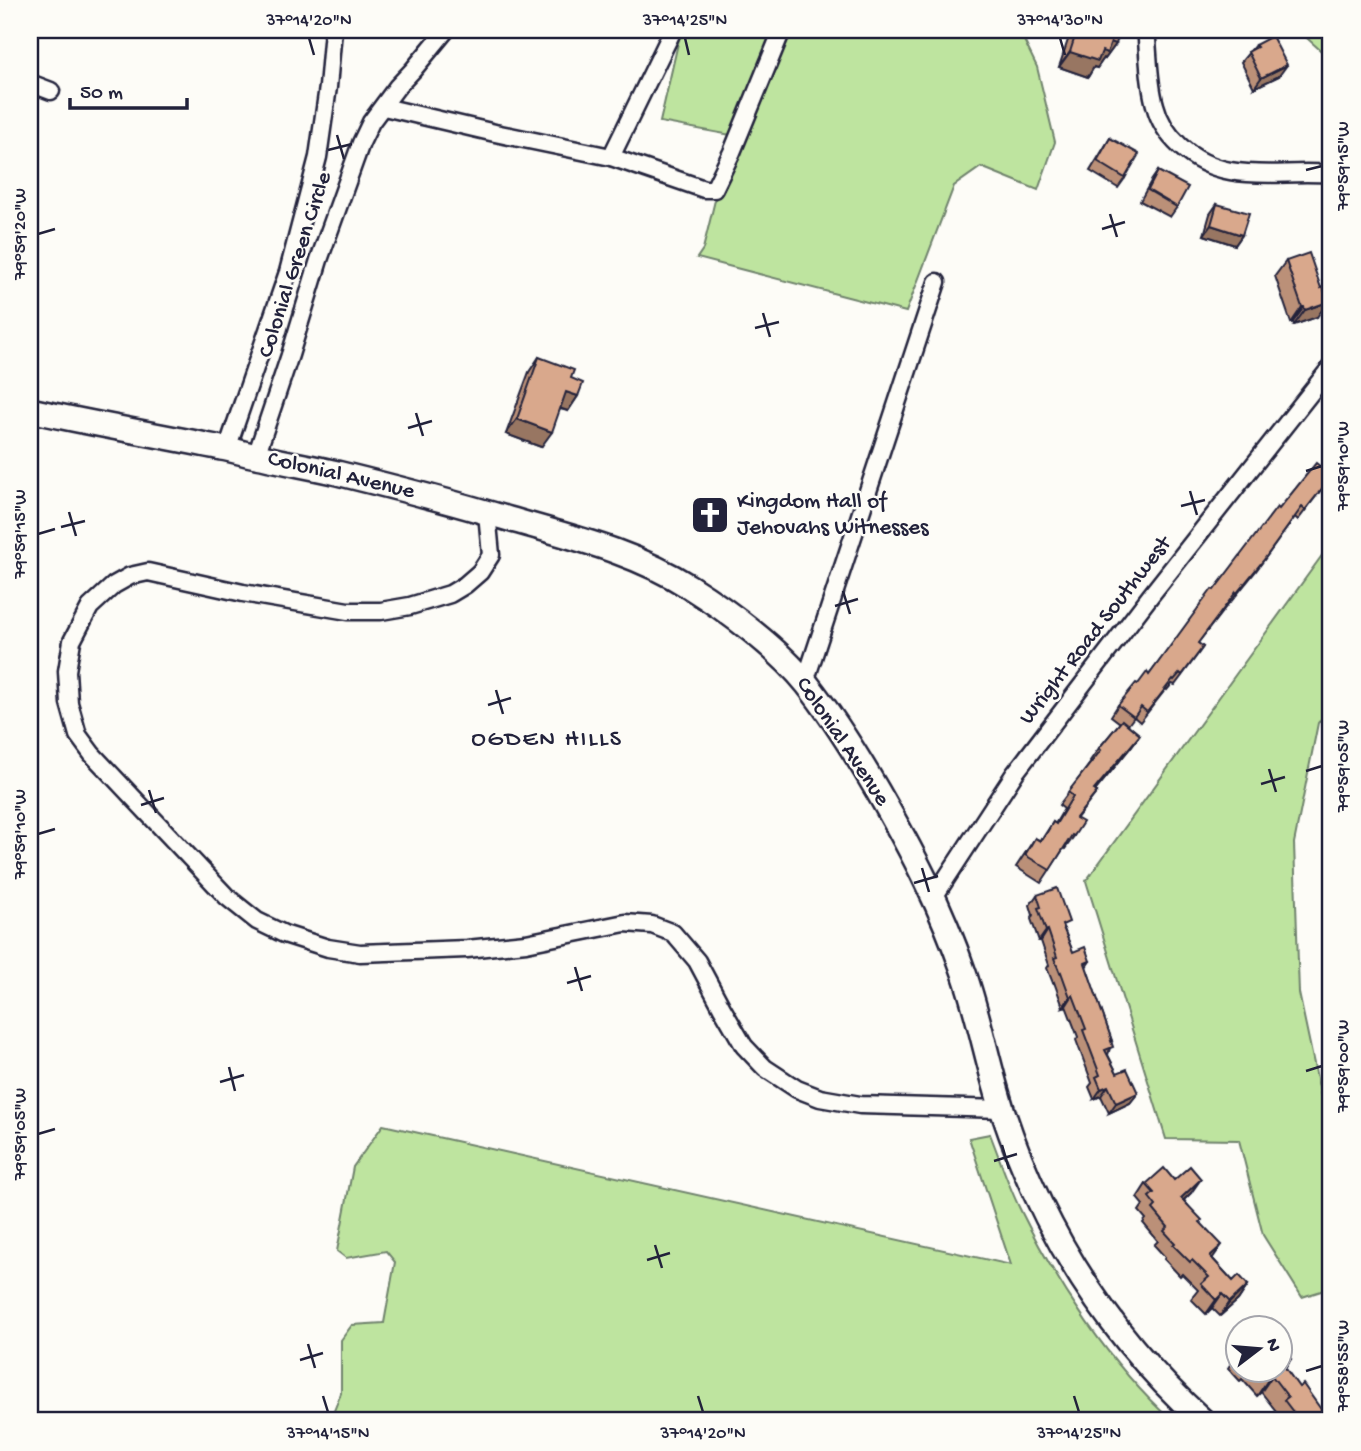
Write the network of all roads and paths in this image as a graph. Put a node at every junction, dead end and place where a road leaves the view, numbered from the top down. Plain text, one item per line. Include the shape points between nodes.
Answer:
1 (333, 30) edge
2 (446, 30) edge
3 (673, 30) edge
4 (782, 30) edge
5 (1146, 30) edge
6 (30, 83) edge
7 (51, 92) dead end
8 (384, 107) junction
9 (611, 157) junction
10 (1331, 174) edge
11 (937, 282) dead end
12 (1331, 367) edge
13 (30, 410) edge
14 (227, 449) junction
15 (256, 456) junction
16 (487, 513) junction
17 (805, 682) junction
18 (934, 897) junction
19 (1002, 1109) junction
20 (1203, 1421) edge

1 - 14 street, Colonial Green Circle via 315,169 288,272
2 - 8 street, Colonial Green Circle
3 - 9 street
4 - 9 street via 714,189
5 - 10 street via 1155,107 1187,153 1233,172
6 - 7 street
8 - 9 street
8 - 15 street, Colonial Green Circle via 361,143
11 - 17 street
12 - 18 street, Wright Road Southwest via 1015,773
13 - 14 main road, Colonial Avenue
14 - 15 main road, Colonial Avenue
15 - 16 main road, Colonial Avenue
16 - 17 main road, Colonial Avenue via 612,549 687,585 765,643
16 - 19 street via 491,555 480,572 450,594 410,606 348,611 148,572 130,576 90,607 72,641 66,671 78,735 227,897 257,921 284,934 360,953 467,950 625,923 652,925 673,933 697,961 744,1045 765,1068 797,1089 860,1105
17 - 18 main road, Colonial Avenue via 866,772
18 - 19 main road, Colonial Avenue via 967,981
19 - 20 main road, Colonial Avenue via 1037,1199 1070,1260 1133,1349

